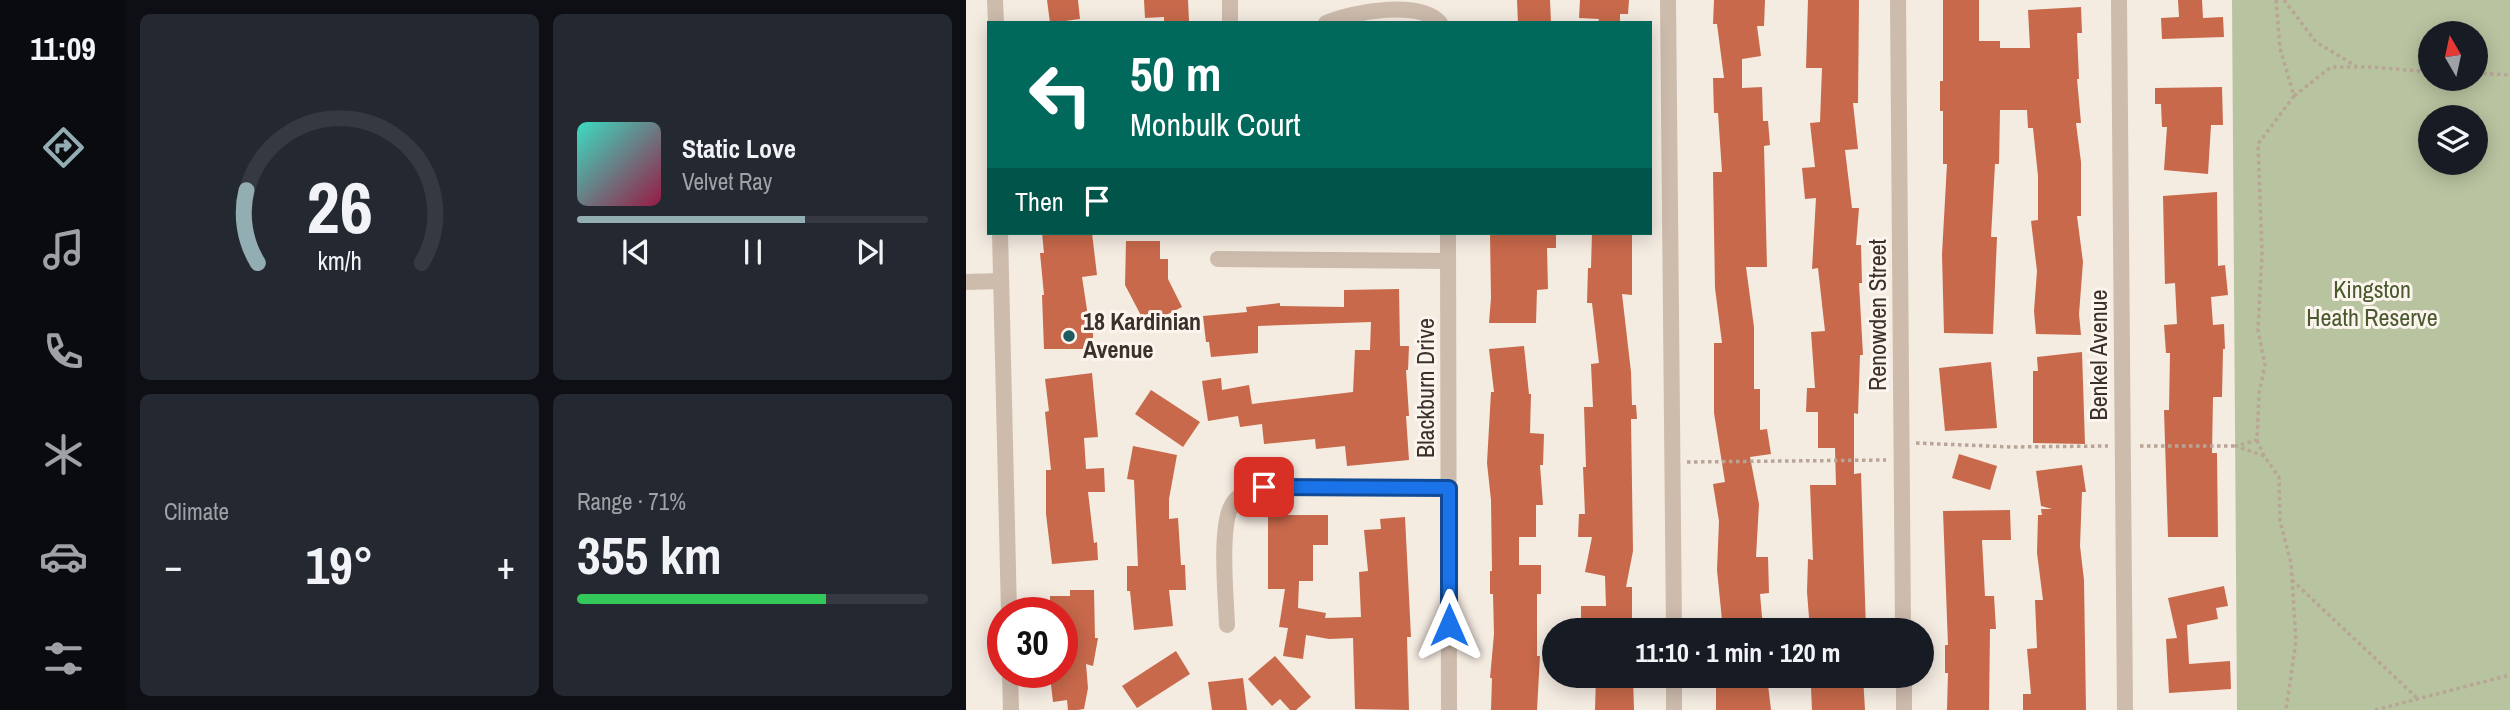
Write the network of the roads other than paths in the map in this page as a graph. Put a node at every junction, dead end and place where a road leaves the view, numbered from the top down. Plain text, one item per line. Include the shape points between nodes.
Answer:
1 (995, 0) edge
2 (1230, 0) edge
3 (1668, 0) edge
4 (1898, 0) edge
5 (2119, 0) edge
6 (996, 21) edge
7 (1230, 21) edge
8 (1332, 21) edge
9 (1439, 21) edge
10 (1000, 235) edge
11 (1448, 235) edge
12 (1218, 260) dead end
13 (1448, 261) junction
14 (1001, 281) junction
15 (966, 282) edge
16 (1449, 488) junction
17 (1009, 597) edge
18 (1674, 618) edge
19 (1903, 618) edge
20 (1227, 625) dead end
21 (1010, 688) edge
22 (1674, 688) edge
23 (1904, 688) edge
24 (1011, 710) edge
25 (1449, 710) edge
26 (1674, 710) edge
27 (1904, 710) edge
28 (2125, 710) edge

1 - 6 street
2 - 7 street
3 - 18 street
4 - 19 street, Renowden Street
5 - 28 street, Benkel Avenue
8 - 9 street via 1391,6 1420,8
10 - 14 street
11 - 13 street, Blackburn Drive
12 - 13 street
13 - 16 street, Blackburn Drive
14 - 15 street
14 - 17 street
16 - 20 street via 1264,487 1242,494 1231,507 1226,526
16 - 25 street, Blackburn Drive
21 - 24 street
22 - 26 street
23 - 27 street

